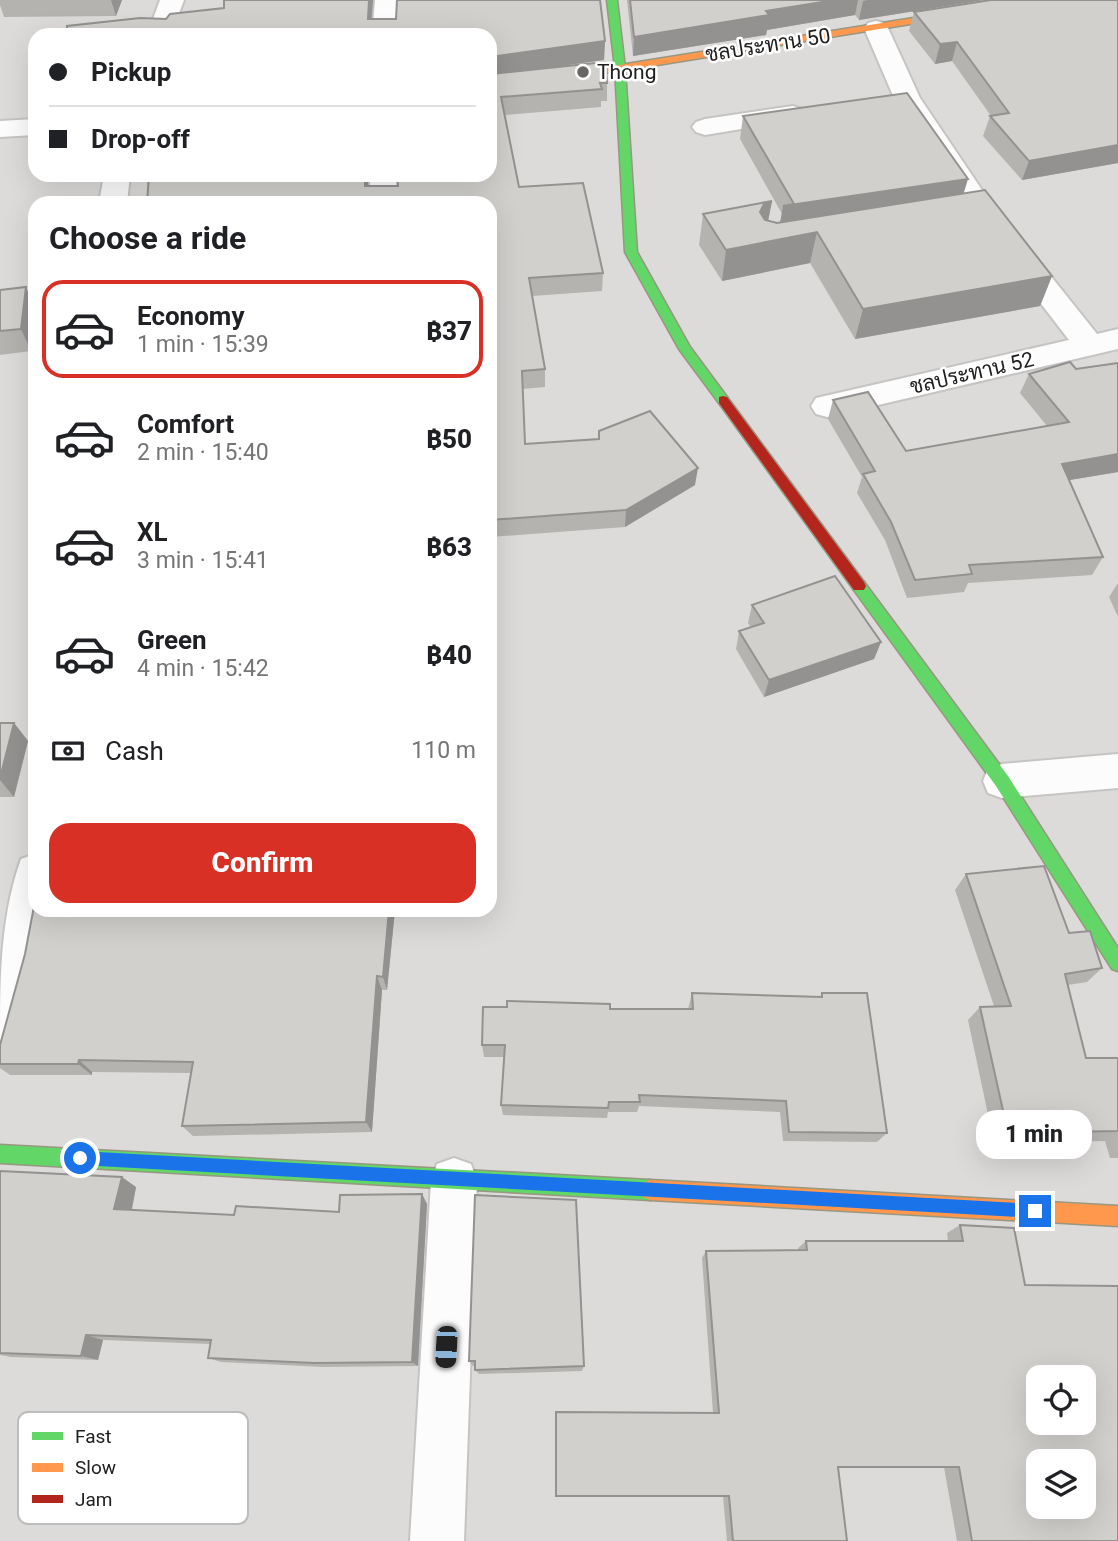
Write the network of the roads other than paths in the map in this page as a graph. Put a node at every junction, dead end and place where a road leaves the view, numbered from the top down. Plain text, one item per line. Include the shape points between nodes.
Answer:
1 (172, 0) edge
2 (387, 0) edge
3 (612, 0) edge
4 (1045, 0) edge
5 (162, 28) edge
6 (385, 28) edge
7 (876, 29) junction
8 (620, 68) junction
9 (497, 82) edge
10 (907, 98) junction
11 (880, 102) edge
12 (813, 111) edge
13 (28, 127) edge
14 (705, 127) dead end
15 (0, 129) edge
16 (1104, 343) edge
17 (827, 405) dead end
18 (1118, 771) edge
19 (1002, 781) junction
20 (28, 902) edge
21 (1118, 963) edge
22 (0, 1022) edge
23 (0, 1154) edge
24 (454, 1181) junction
25 (1118, 1216) edge
26 (437, 1541) edge

1 - 5 street
2 - 6 street
3 - 8 street
4 - 7 street, ชลประทาน 50
7 - 8 street, ชลประทาน 50
7 - 10 street
8 - 9 street, ชลประทาน 50
8 - 19 street via 631,252 685,349
10 - 11 street
10 - 16 street via 970,211
12 - 14 street
13 - 15 street
16 - 17 street, ชลประทาน 52
18 - 19 street
19 - 21 street
20 - 22 street
23 - 24 street
24 - 25 street
24 - 26 street

